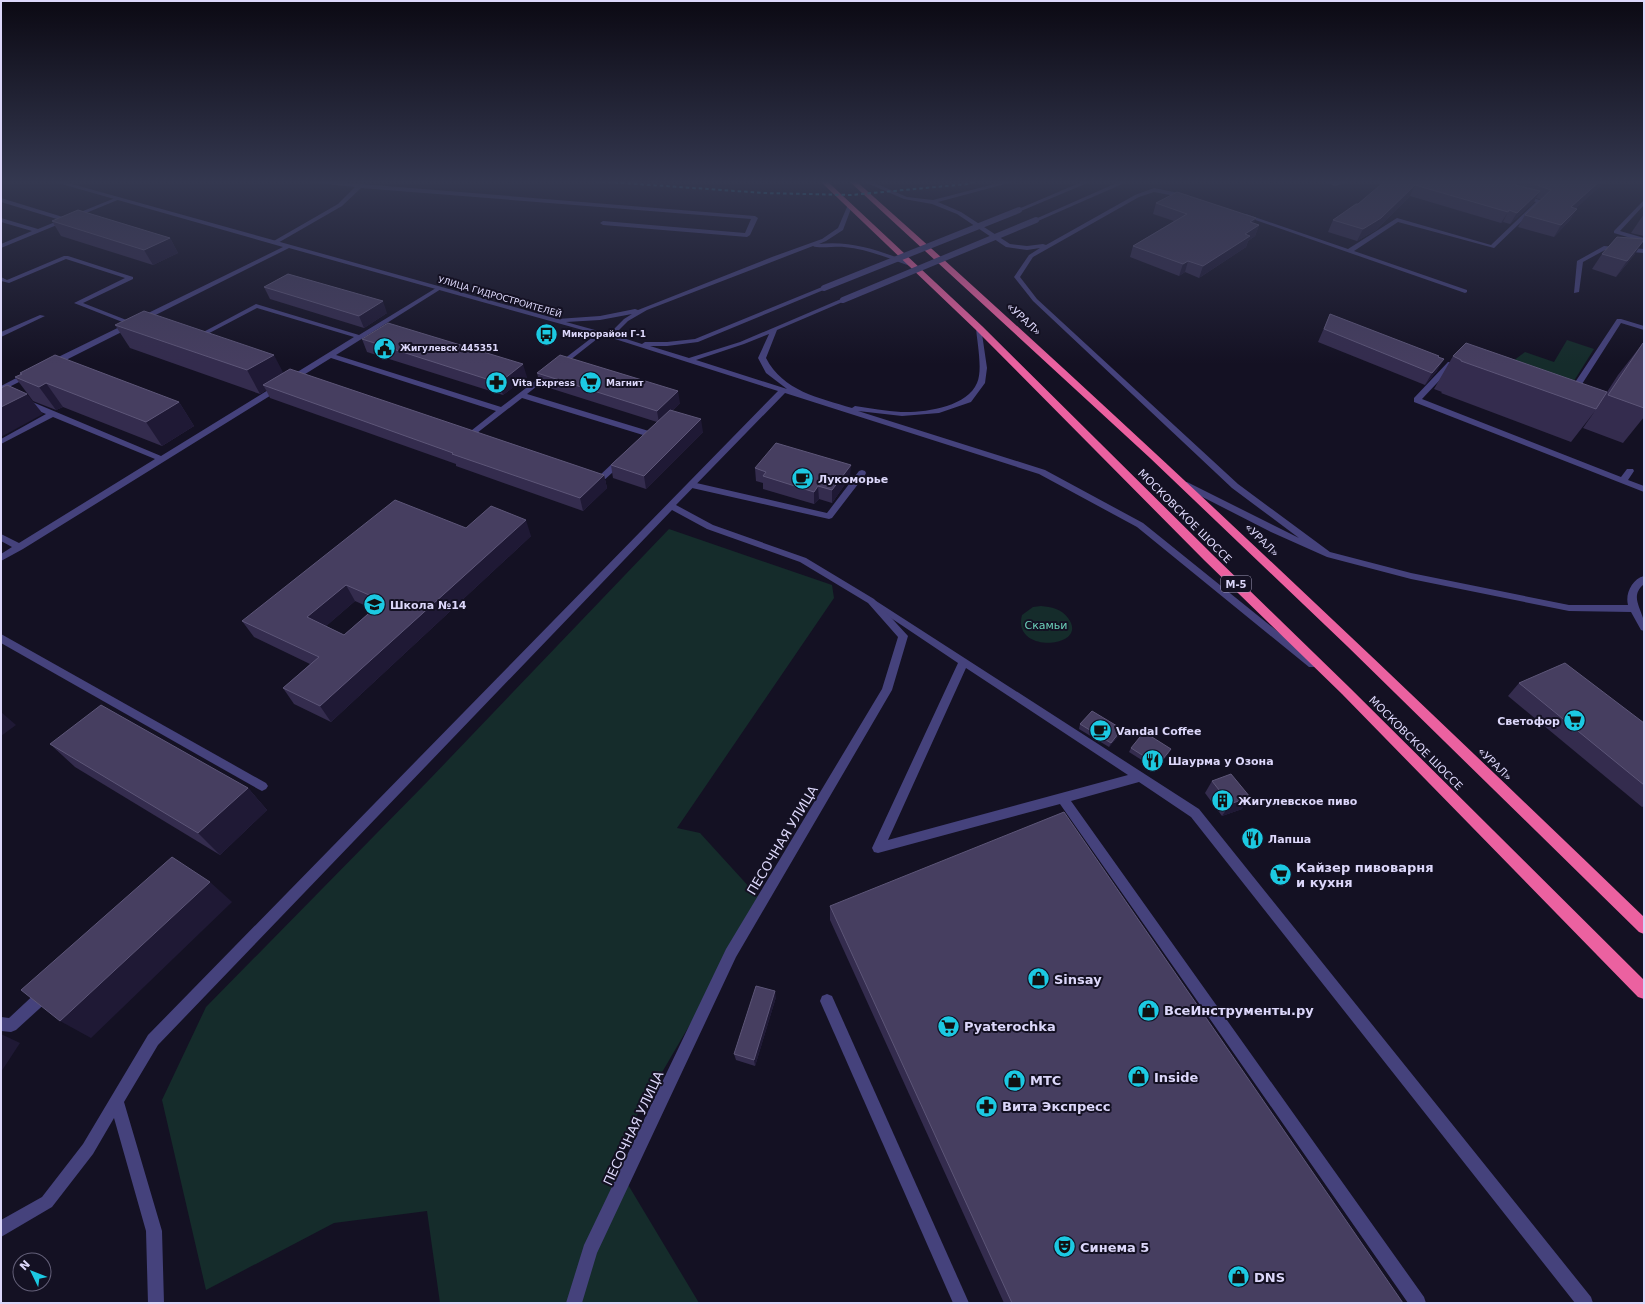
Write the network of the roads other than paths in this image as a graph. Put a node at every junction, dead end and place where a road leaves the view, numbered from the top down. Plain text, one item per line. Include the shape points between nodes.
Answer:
1 (11, 242) edge
2 (270, 242) edge
3 (819, 242) edge
4 (888, 242) edge
5 (921, 242) edge
6 (939, 242) edge
7 (983, 242) edge
8 (1002, 242) edge
9 (1054, 242) edge
10 (1322, 242) edge
11 (1363, 242) edge
12 (1474, 242) edge
13 (1497, 242) edge
14 (274, 243) joint
15 (1, 246) edge
16 (1047, 246) junction
17 (287, 247) junction
18 (802, 249) junction
19 (1349, 251) junction
20 (1644, 251) edge
21 (912, 264) junction
22 (1, 280) edge
23 (438, 289) junction
24 (1465, 291) dead end
25 (1576, 292) dead end
26 (645, 309) junction
27 (42, 316) dead end
28 (551, 321) junction
29 (132, 324) junction
30 (775, 328) junction
31 (979, 328) junction
32 (1644, 328) edge
33 (600, 334) junction
34 (1, 335) edge
35 (360, 337) junction
36 (617, 338) junction
37 (202, 341) edge
38 (631, 343) junction
39 (330, 355) junction
40 (687, 360) junction
41 (1458, 367) dead end
42 (42, 368) edge
43 (35, 372) edge
44 (1, 389) edge
45 (783, 390) junction
46 (797, 393) junction
47 (521, 395) junction
48 (1569, 398) edge
49 (27, 403) edge
50 (828, 404) junction
51 (502, 410) junction
52 (52, 414) junction
53 (486, 439) edge
54 (1, 442) edge
55 (638, 444) edge
56 (627, 455) edge
57 (162, 460) junction
58 (1630, 471) dead end
59 (862, 473) dead end
60 (585, 475) edge
61 (1623, 481) junction
62 (1184, 484) junction
63 (692, 485) junction
64 (1644, 489) edge
65 (671, 506) junction
66 (1, 537) edge
67 (20, 546) junction
68 (1327, 554) junction
69 (1, 558) edge
70 (1644, 579) edge
71 (871, 601) junction
72 (1633, 609) junction
73 (1644, 627) edge
74 (1, 638) edge
75 (964, 662) junction
76 (1346, 691) junction
77 (1140, 777) junction
78 (262, 786) dead end
79 (1064, 798) junction
80 (1644, 927) edge
81 (52, 988) edge
82 (1644, 991) edge
83 (826, 1000) dead end
84 (1, 1024) edge
85 (117, 1102) junction
86 (1, 1229) edge
87 (156, 1303) edge
88 (574, 1303) edge
89 (961, 1303) edge
90 (1418, 1303) edge
91 (1585, 1303) edge

1 - 15 street
2 - 14 street, УЛИЦА ГИДРОСТРОИТЕЛЕЙ
3 - 18 street
4 - 21 highway, МОСКОВСКОЕ ШОССЕ / М-5
5 - 62 highway, «УРАЛ»
6 - 38 street, bridge via 696,341 667,344
7 - 30 street, bridge
8 - 16 street via 1008,246 1027,248
9 - 16 street
10 - 19 street
11 - 19 street
12 - 13 street via 1492,247
14 - 17 street, УЛИЦА ГИДРОСТРОИТЕЛЕЙ
16 - 68 street via 1031,256 1017,277 1035,300 1235,486
17 - 23 street, УЛИЦА ГИДРОСТРОИТЕЛЕЙ
17 - 29 street
18 - 21 street via 845,245 870,250
18 - 26 street
19 - 24 street
20 - 25 street via 1604,248 1580,261
21 - 31 highway, МОСКОВСКОЕ ШОССЕ / М-5
22 - 29 street via 8,282 66,257 131,278 77,303
23 - 28 street, УЛИЦА ГИДРОСТРОИТЕЛЕЙ
23 - 35 street
26 - 28 street via 600,318
26 - 36 street via 626,320 616,330
27 - 34 street
28 - 33 street, УЛИЦА ГИДРОСТРОИТЕЛЕЙ
29 - 42 street
30 - 40 street via 742,343
30 - 46 street via 762,358 769,370
31 - 50 street via 983,368 981,383 968,400 939,411 902,414
31 - 76 highway, МОСКОВСКОЕ ШОССЕ / М-5
32 - 48 street via 1619,320
33 - 36 street, УЛИЦА ГИДРОСТРОИТЕЛЕЙ
33 - 47 street
35 - 37 street via 256,306 192,337
35 - 39 street
36 - 38 street, УЛИЦА ГИДРОСТРОИТЕЛЕЙ
38 - 40 street, УЛИЦА ГИДРОСТРОИТЕЛЕЙ
39 - 51 street
39 - 57 street
40 - 45 street, УЛИЦА ГИДРОСТРОИТЕЛЕЙ
41 - 61 street via 1451,364 1417,400
43 - 44 street
45 - 46 street, УЛИЦА ГИДРОСТРОИТЕЛЕЙ
45 - 63 street
46 - 50 street
47 - 51 street
47 - 55 street via 649,434
49 - 52 street
50 - 76 street via 1042,472 1140,525
51 - 53 street via 467,433
52 - 54 street
52 - 57 street
56 - 60 street via 599,480
57 - 67 street
58 - 61 street
59 - 63 street via 829,516
61 - 64 street
62 - 68 street
62 - 80 highway, «УРАЛ»
63 - 65 street
65 - 71 street, ПЕСОЧНАЯ УЛИЦА via 710,527 803,560
65 - 85 street via 154,1040
66 - 67 street
67 - 69 street
68 - 72 street via 1411,576 1569,608
70 - 72 street via 1636,584 1631,599
71 - 75 street
71 - 88 street, ПЕСОЧНАЯ УЛИЦА via 903,636 887,690 731,953 590,1251
72 - 73 street
74 - 78 street
75 - 77 street
75 - 79 street via 878,848
76 - 82 highway, МОСКОВСКОЕ ШОССЕ / М-5
77 - 79 street
77 - 91 street via 1195,813
79 - 90 street
81 - 84 street via 11,1024
83 - 89 street
85 - 86 street via 88,1149 47,1202
85 - 87 street via 154,1230

